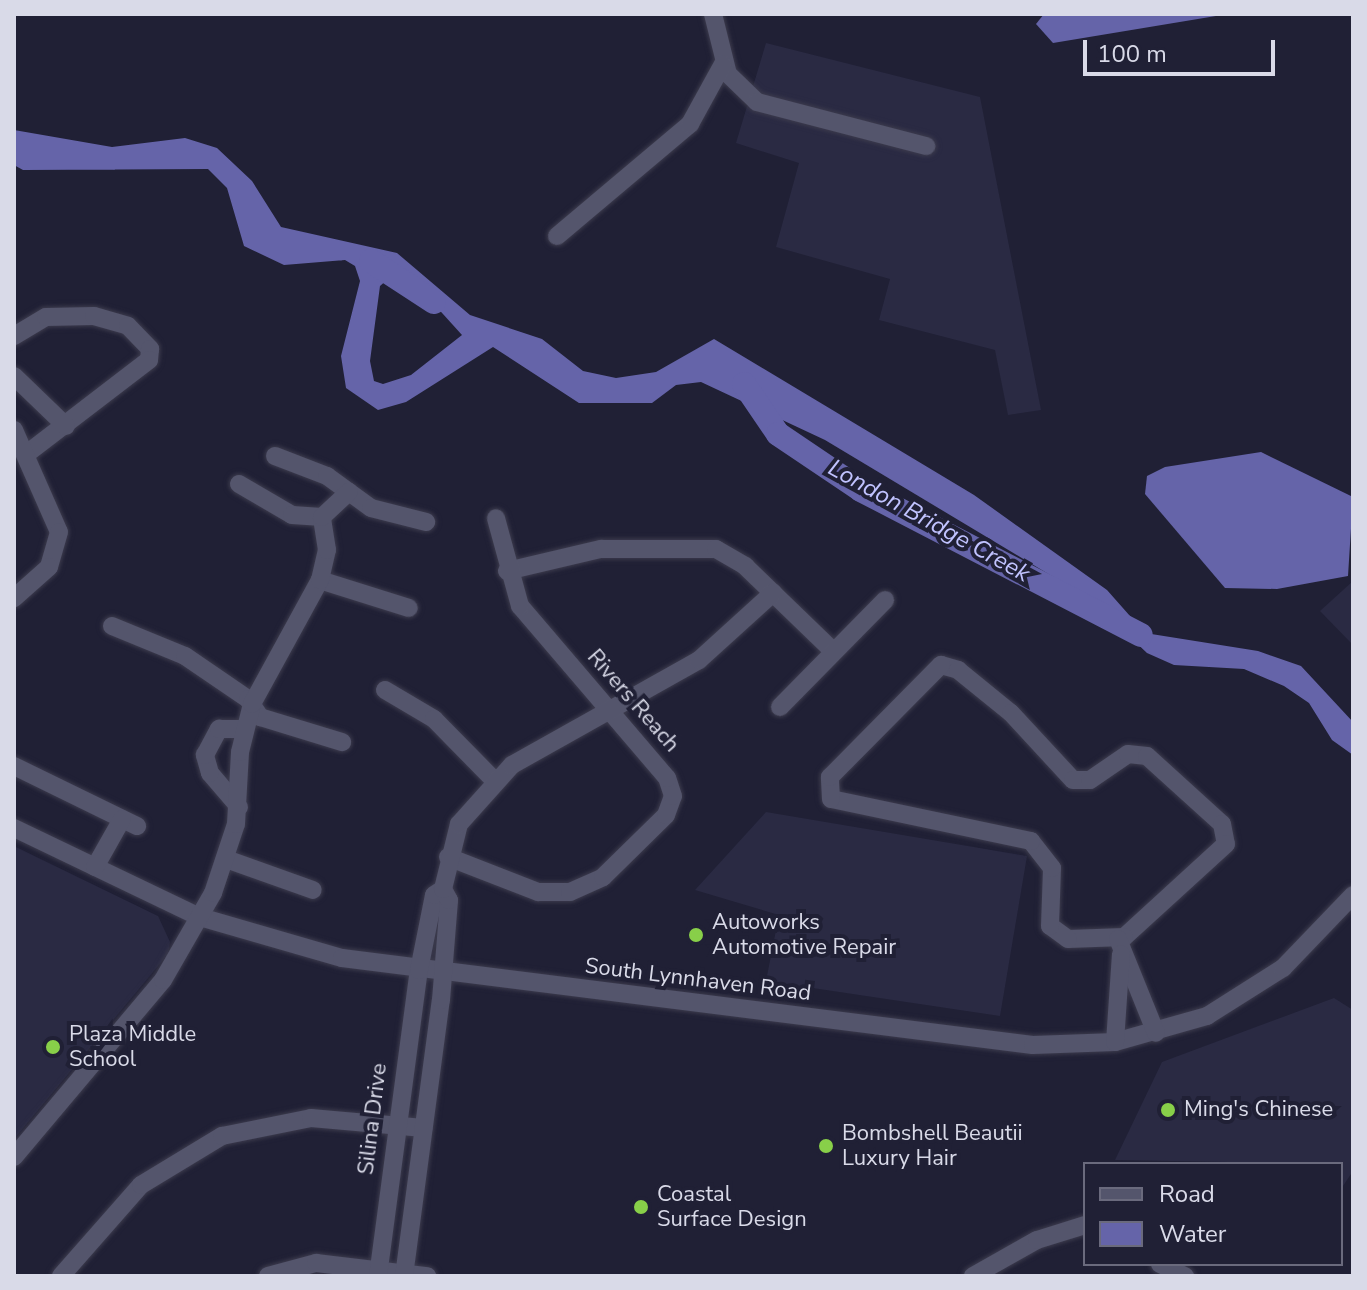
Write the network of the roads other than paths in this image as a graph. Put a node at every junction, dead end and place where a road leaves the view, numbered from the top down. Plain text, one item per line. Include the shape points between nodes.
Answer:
1 (713, 14) edge
2 (723, 64) junction
3 (926, 146) dead end
4 (557, 236) dead end
5 (14, 336) edge
6 (14, 376) edge
7 (66, 426) junction
8 (14, 430) edge
9 (29, 452) junction
10 (275, 456) dead end
11 (239, 484) dead end
12 (349, 492) junction
13 (322, 517) junction
14 (496, 518) dead end
15 (426, 522) dead end
16 (507, 571) junction
17 (320, 580) junction
18 (773, 593) junction
19 (14, 598) edge
20 (885, 600) dead end
21 (409, 608) dead end
22 (112, 626) dead end
23 (830, 648) junction
24 (385, 690) dead end
25 (252, 704) junction
26 (780, 707) dead end
27 (609, 710) junction
28 (244, 729) junction
29 (342, 742) dead end
30 (18, 768) edge
31 (494, 780) junction
32 (14, 789) edge
33 (239, 807) junction
34 (14, 828) edge
35 (448, 857) junction
36 (226, 859) junction
37 (95, 867) junction
38 (443, 889) junction
39 (313, 890) dead end
40 (1353, 895) edge
41 (200, 917) junction
42 (1120, 943) junction
43 (419, 970) junction
44 (444, 972) junction
45 (1156, 1033) junction
46 (1115, 1042) junction
47 (397, 1124) junction
48 (424, 1128) junction
49 (14, 1157) edge
50 (1083, 1226) edge
51 (1164, 1266) edge
52 (378, 1273) edge
53 (404, 1274) edge
54 (61, 1276) edge
55 (268, 1276) edge
56 (427, 1276) edge
57 (973, 1276) edge
58 (1185, 1276) edge

1 - 2 street
2 - 3 street via 757,102
2 - 4 street via 690,124
5 - 7 street via 46,317 94,316 128,326 150,349 149,360 92,396
6 - 7 street
7 - 9 street
8 - 9 street
9 - 19 street via 57,519 59,545 39,580
10 - 12 street via 327,476
11 - 13 street via 292,515
12 - 13 street
12 - 15 street via 366,504
13 - 17 street via 327,550
14 - 16 street, Rivers Reach
16 - 18 street via 601,549 701,546 731,556
16 - 27 street, Rivers Reach via 520,606
17 - 21 street
17 - 25 street
18 - 23 street
18 - 27 street via 699,660
20 - 23 street
22 - 25 street via 185,656
23 - 26 street
24 - 31 street via 434,719
25 - 28 street
25 - 29 street via 260,717
27 - 31 street
27 - 35 street, Rivers Reach via 667,778 673,796 666,815 603,877 570,892 538,892
28 - 33 street
28 - 33 street via 219,729 205,755
30 - 32 street
30 - 37 street via 130,822
31 - 35 street via 459,824
33 - 36 street
34 - 37 street, South Lynnhaven Road
35 - 38 street
36 - 39 street
36 - 41 street
37 - 41 street, South Lynnhaven Road
38 - 43 street, Silina Drive via 434,895
38 - 44 street via 449,900
40 - 45 street, South Lynnhaven Road via 1260,987
41 - 43 street, South Lynnhaven Road via 300,949
41 - 49 street via 163,980
42 - 42 street via 1228,836 1147,756 1128,754 1090,780 1073,780 1011,713 958,670 941,665 828,781 837,803 1031,841 1052,868 1049,918 1055,933
42 - 45 street
42 - 46 street
43 - 44 street, South Lynnhaven Road
43 - 47 street, Silina Drive
44 - 46 street, South Lynnhaven Road via 949,1037
44 - 48 street
45 - 46 street, South Lynnhaven Road
47 - 48 street
47 - 52 street, Silina Drive
47 - 54 street via 282,1121 197,1147 131,1195
48 - 53 street
50 - 57 street via 1037,1240
51 - 58 street
52 - 53 street
52 - 55 street via 316,1263
53 - 56 street

